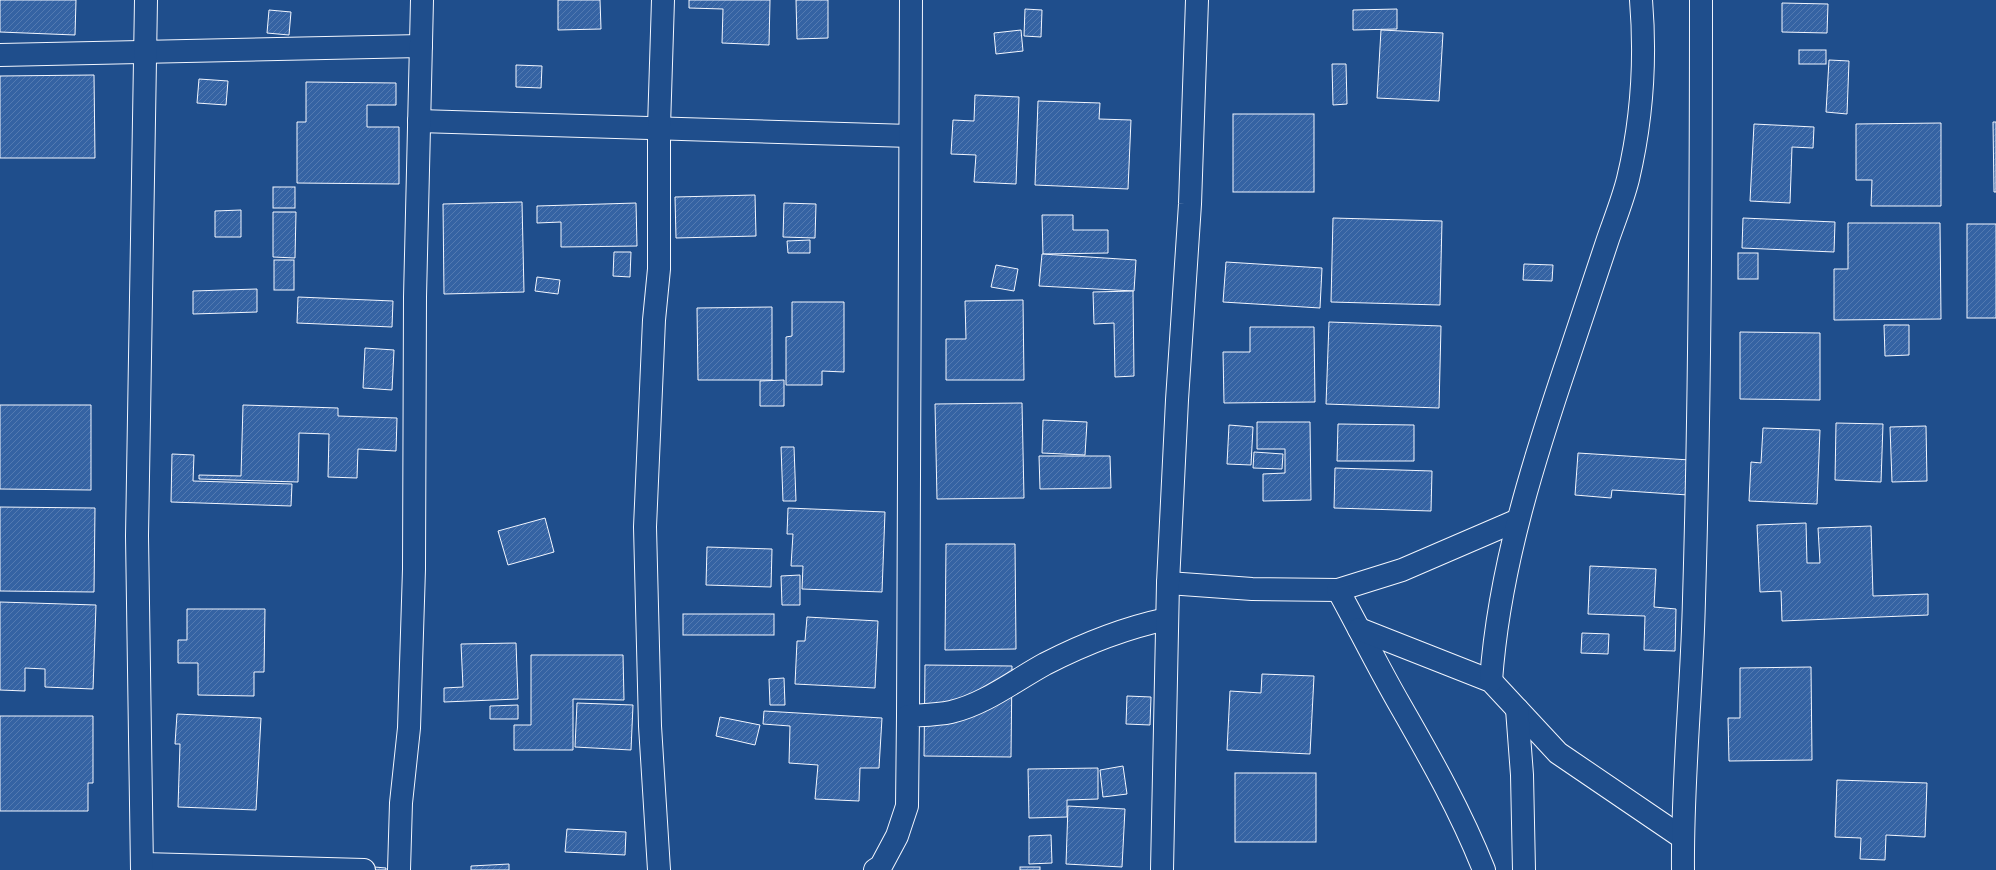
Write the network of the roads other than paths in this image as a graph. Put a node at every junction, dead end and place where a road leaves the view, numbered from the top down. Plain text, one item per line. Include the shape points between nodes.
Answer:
1 (146, 0) edge
2 (422, 0) edge
3 (663, 0) edge
4 (911, 0) edge
5 (1197, 0) edge
6 (1641, 0) edge
7 (1701, 0) edge
8 (421, 46) junction
9 (145, 52) junction
10 (0, 55) edge
11 (419, 121) junction
12 (659, 127) junction
13 (910, 136) junction
14 (1518, 520) junction
15 (1168, 583) junction
16 (1338, 590) junction
17 (1167, 619) junction
18 (1359, 629) junction
19 (1490, 681) junction
20 (1517, 710) junction
21 (908, 716) junction
22 (1683, 838) junction
23 (142, 867) edge
24 (364, 870) edge
25 (399, 870) edge
26 (659, 870) edge
27 (875, 870) edge
28 (1162, 870) edge
29 (1484, 870) edge
30 (1524, 870) edge
31 (1683, 870) edge

1 - 9 street
2 - 8 street
3 - 12 street
4 - 13 street
5 - 15 street via 1190,204
6 - 14 street via 1644,38 1643,82 1638,131 1628,180 1552,405
7 - 22 street via 1700,379 1693,643 1686,730
8 - 9 street
8 - 11 street
9 - 10 street
9 - 23 street via 137,536
11 - 12 street
11 - 25 street via 414,577 409,728 401,802
12 - 13 street
12 - 26 street via 658,269 645,527 650,726
13 - 21 street
14 - 16 street via 1402,570
14 - 19 street via 1494,635
15 - 16 street via 1252,589
15 - 17 street
16 - 18 street
17 - 21 street via 1134,626 1102,638 1046,664 985,699 957,710
17 - 28 street
18 - 19 street
18 - 29 street via 1442,777
19 - 20 street
20 - 22 street via 1558,753
20 - 30 street via 1522,775
21 - 27 street via 907,806 897,836 882,866
22 - 31 street
23 - 24 street

